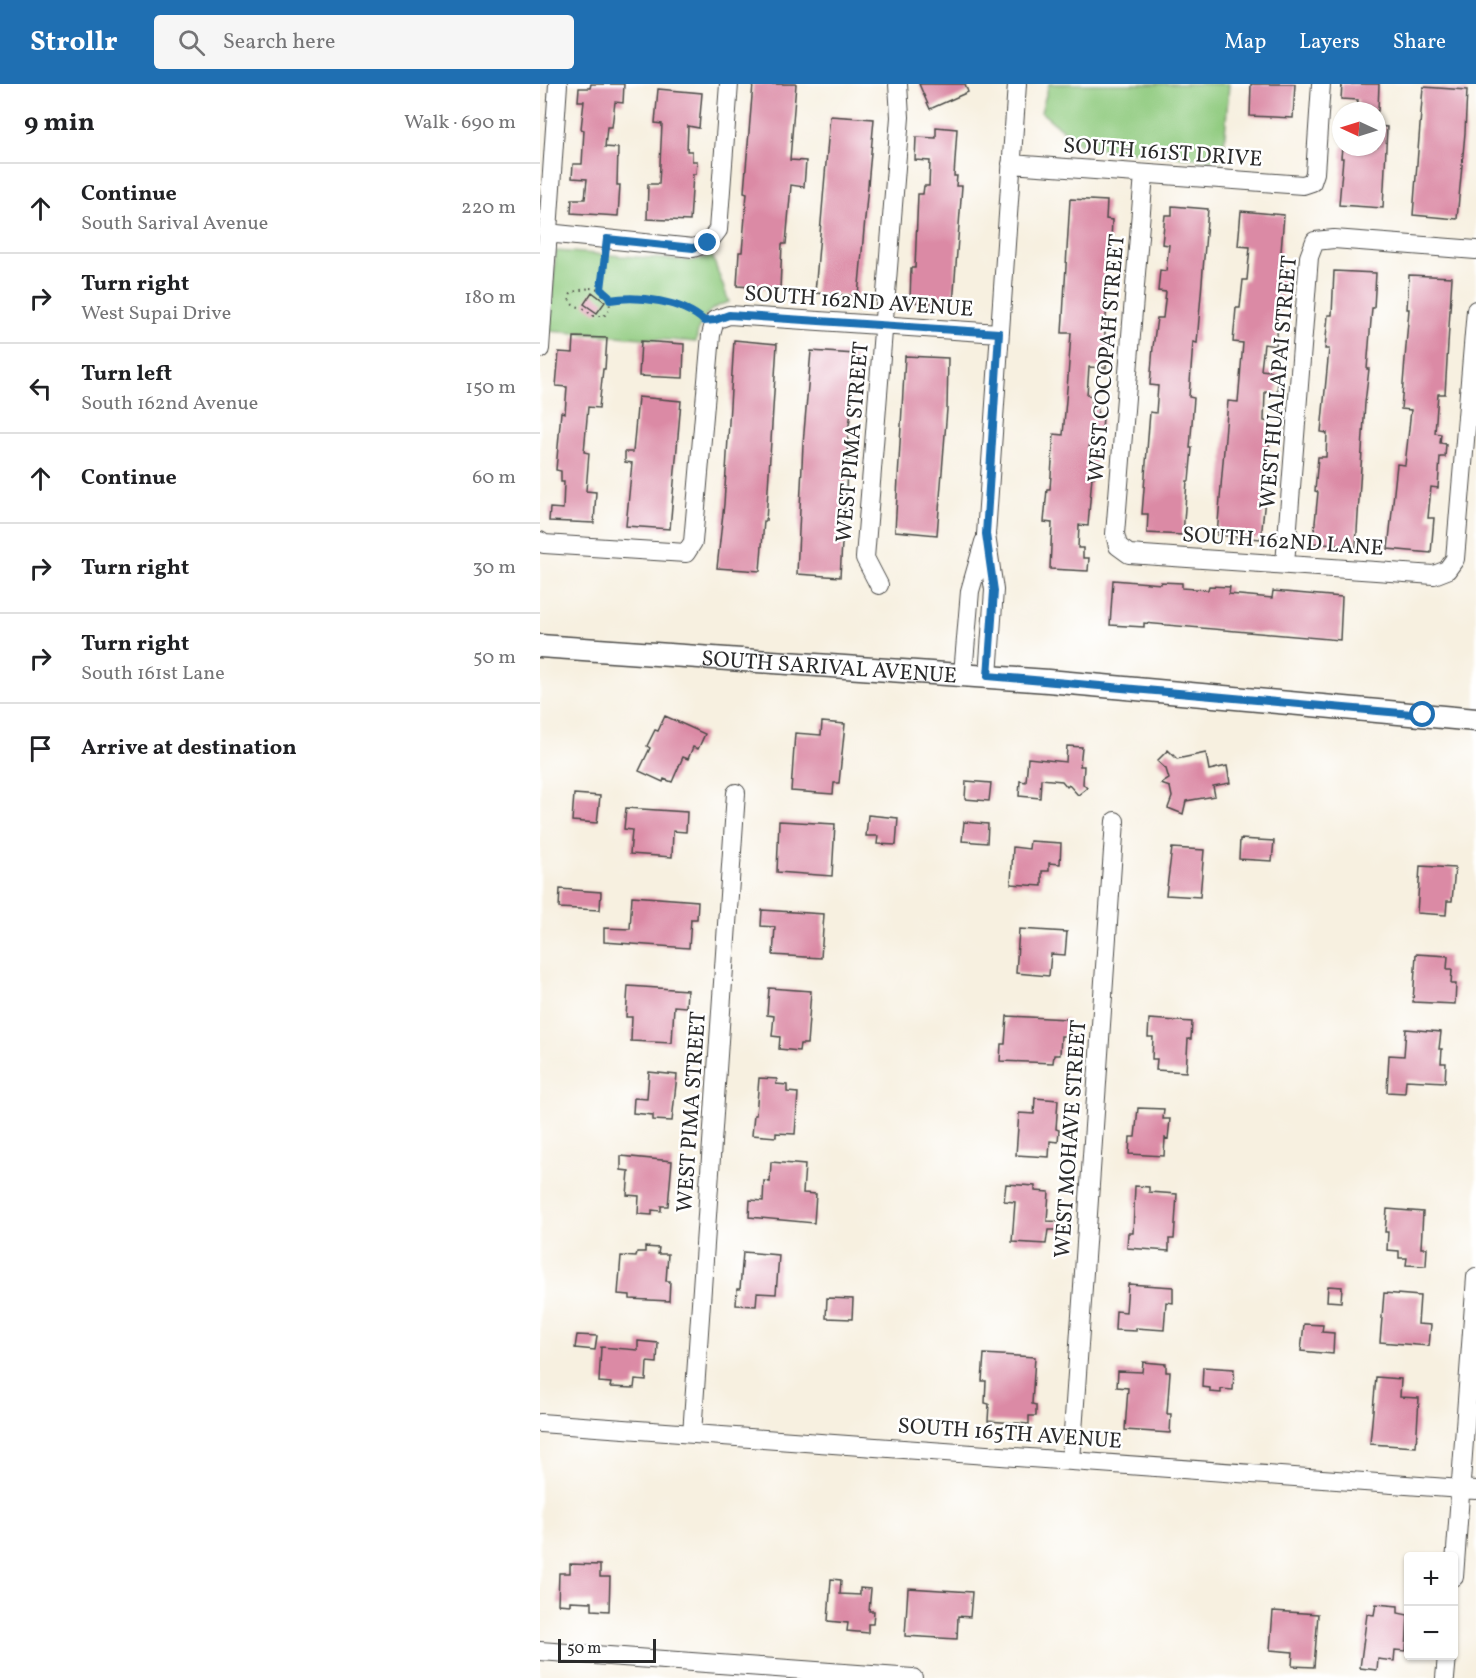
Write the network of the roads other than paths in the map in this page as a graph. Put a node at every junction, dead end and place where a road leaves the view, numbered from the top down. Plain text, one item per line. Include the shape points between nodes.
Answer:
1 (558, 84) edge
2 (729, 84) edge
3 (898, 84) edge
4 (1017, 84) edge
5 (1321, 84) edge
6 (1011, 164) junction
7 (1144, 174) junction
8 (547, 233) junction
9 (1476, 250) edge
10 (1476, 310) edge
11 (885, 325) junction
12 (999, 333) junction
13 (540, 347) edge
14 (986, 534) junction
15 (540, 541) edge
16 (1118, 546) joint
17 (1285, 564) junction
18 (879, 585) dead end
19 (540, 646) edge
20 (963, 675) junction
21 (988, 676) junction
22 (1476, 720) edge
23 (736, 793) dead end
24 (1115, 821) dead end
25 (1476, 1277) edge
26 (540, 1423) edge
27 (692, 1434) junction
28 (1071, 1461) junction
29 (1468, 1489) edge
30 (1458, 1552) edge
31 (540, 1651) edge
32 (1447, 1660) edge
33 (678, 1669) edge
34 (913, 1678) edge
35 (1445, 1678) edge

1 - 8 street
2 - 8 street via 718,230 708,243 693,248
3 - 11 street, WEST PIMA STREET via 900,117
4 - 6 street
5 - 7 street, SOUTH 161ST DRIVE via 1312,182 1303,185
6 - 7 street, SOUTH 161ST DRIVE
6 - 12 street
7 - 16 street, WEST COCOPAH STREET via 1115,534
8 - 13 street
9 - 17 street, WEST HUALAPAI STREET via 1334,239 1315,241 1309,257
10 - 17 street, SOUTH 162ND LANE via 1455,559 1447,570 1434,575
11 - 12 street, SOUTH 162ND AVENUE
11 - 15 street, SOUTH 162ND AVENUE via 729,315 715,320 693,542 686,553
11 - 18 street, WEST PIMA STREET via 865,558
12 - 14 street
14 - 20 street via 970,591
14 - 21 street via 994,591
16 - 17 street, SOUTH 162ND LANE via 1129,554
19 - 20 main road, SOUTH SARIVAL AVENUE
20 - 21 main road, SOUTH SARIVAL AVENUE
21 - 22 main road, SOUTH SARIVAL AVENUE
23 - 27 street, WEST PIMA STREET
24 - 28 street, WEST MOHAVE STREET
25 - 29 street
26 - 27 street, SOUTH 165TH AVENUE
27 - 28 street, SOUTH 165TH AVENUE
28 - 29 street, SOUTH 165TH AVENUE
29 - 30 street
31 - 33 street
32 - 35 street
33 - 34 street

